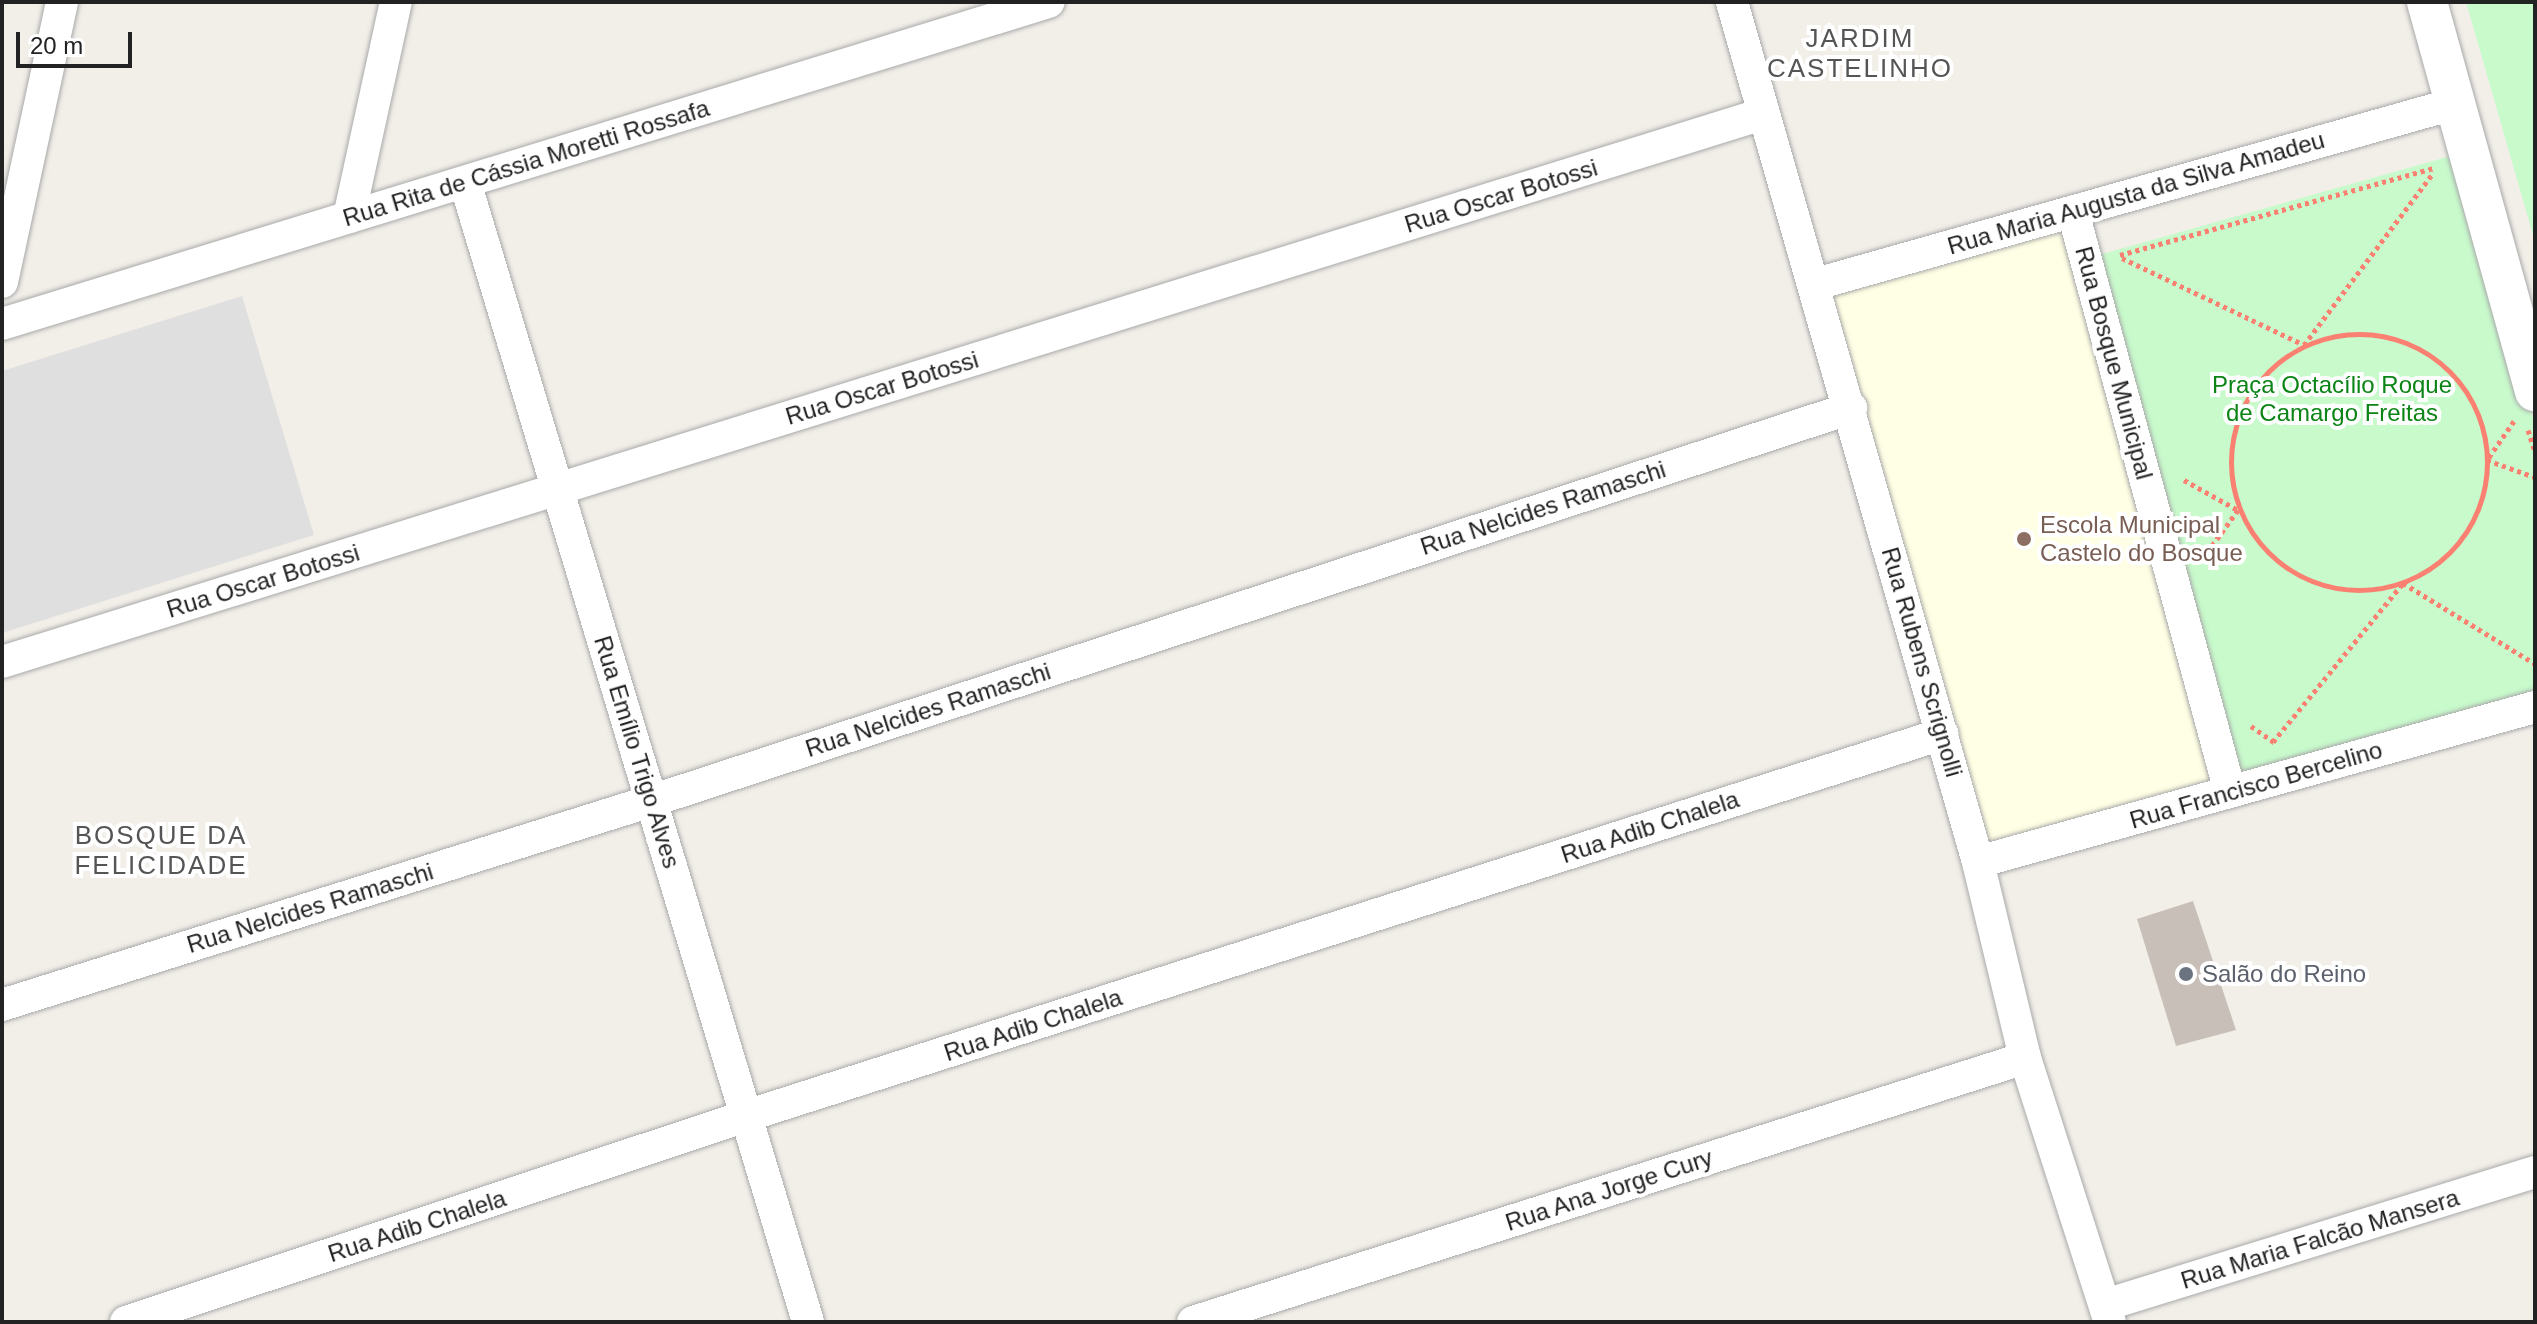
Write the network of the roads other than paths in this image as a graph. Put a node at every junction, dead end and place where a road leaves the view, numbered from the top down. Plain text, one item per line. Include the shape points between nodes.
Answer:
1 (62, 2) edge
2 (396, 2) edge
3 (1049, 2) edge
4 (1732, 2) edge
5 (2427, 2) edge
6 (2457, 103) junction
7 (1762, 114) junction
8 (465, 182) junction
9 (2073, 212) junction
10 (349, 217) junction
11 (2, 282) edge
12 (1816, 284) junction
13 (2, 324) edge
14 (1851, 408) junction
15 (2528, 409) edge
16 (558, 489) junction
17 (2, 662) edge
18 (2535, 707) edge
19 (1942, 734) junction
20 (2230, 792) junction
21 (651, 801) junction
22 (1978, 862) junction
23 (2, 1005) edge
24 (2025, 1058) junction
25 (746, 1116) junction
26 (2535, 1172) edge
27 (2107, 1314) edge
28 (126, 1322) edge
29 (808, 1322) edge
30 (1193, 1322) edge

1 - 11 street
2 - 10 street
3 - 8 street, Rua Rita de Cássia Moretti Rossafa
4 - 7 street, Rua Rubens Scrignolli
5 - 6 street
6 - 9 street, Rua Maria Augusta da Silva Amadeu
6 - 15 street
7 - 12 street, Rua Rubens Scrignolli
7 - 16 street, Rua Oscar Botossi
8 - 10 street, Rua Rita de Cássia Moretti Rossafa
8 - 16 street, Rua Emílio Trigo Alves
9 - 12 street, Rua Maria Augusta da Silva Amadeu
9 - 20 street, Rua Bosque Municipal
10 - 13 street, Rua Rita de Cássia Moretti Rossafa
12 - 14 street, Rua Rubens Scrignolli
14 - 19 street, Rua Rubens Scrignolli
14 - 21 street, Rua Nelcides Ramaschi
16 - 17 street, Rua Oscar Botossi
16 - 21 street, Rua Emílio Trigo Alves
18 - 20 street, Rua Francisco Bercelino
19 - 22 street, Rua Rubens Scrignolli
19 - 25 street, Rua Adib Chalela
20 - 22 street, Rua Francisco Bercelino
21 - 23 street, Rua Nelcides Ramaschi
21 - 25 street, Rua Emílio Trigo Alves
22 - 24 street, Rua Rubens Scrignolli
24 - 27 street, Rua Rubens Scrignolli
24 - 30 street, Rua Ana Jorge Cury
25 - 28 street, Rua Adib Chalela
25 - 29 street, Rua Emílio Trigo Alves
26 - 27 street, Rua Maria Falcão Mansera

